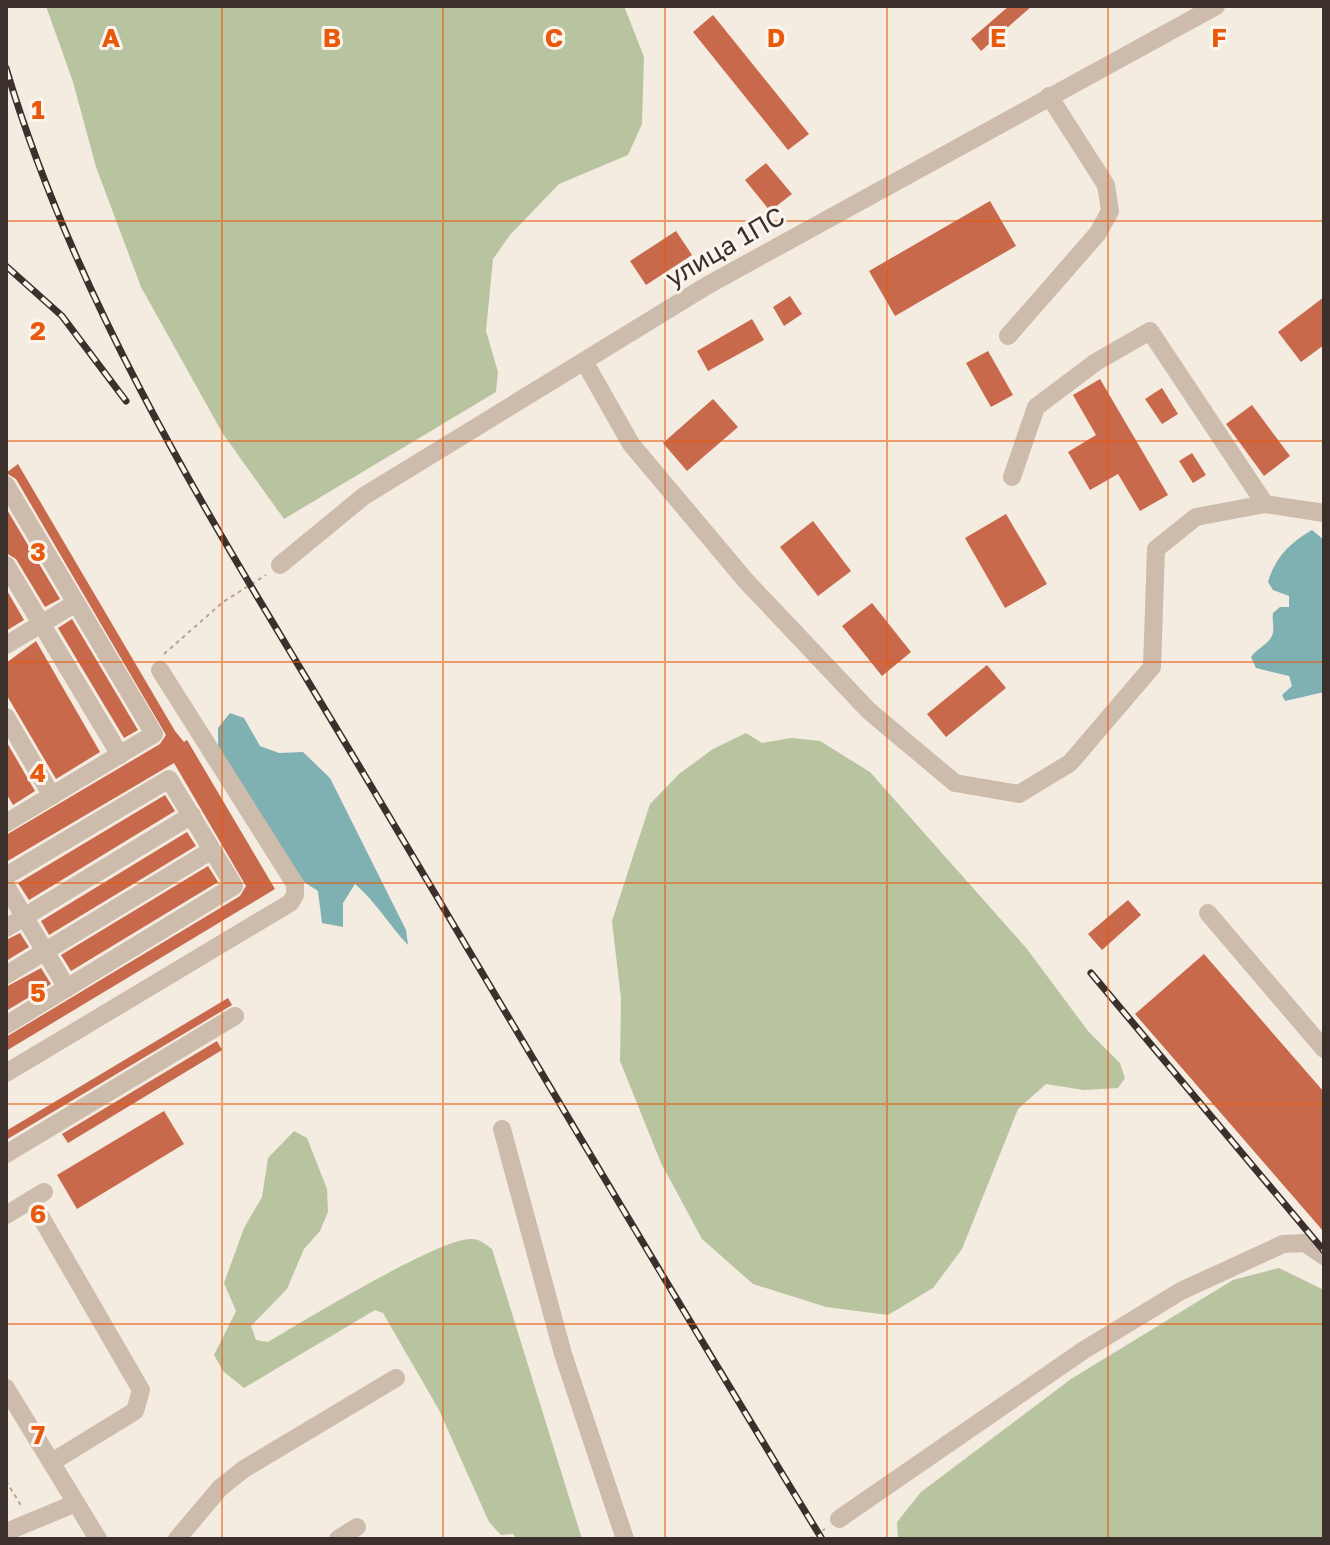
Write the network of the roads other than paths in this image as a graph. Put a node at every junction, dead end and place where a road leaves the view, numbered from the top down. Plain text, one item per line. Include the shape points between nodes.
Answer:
1 (1216, 6) edge
2 (1049, 96) junction
3 (1008, 336) dead end
4 (584, 361) junction
5 (1012, 477) dead end
6 (6, 485) edge
7 (1265, 504) junction
8 (1324, 513) edge
9 (6, 565) edge
10 (280, 565) road end
11 (76, 603) junction
12 (41, 624) junction
13 (6, 645) edge
14 (160, 670) road end
15 (6, 717) edge
16 (120, 755) junction
17 (52, 796) junction
18 (9, 814) edge
19 (192, 815) junction
20 (212, 850) junction
21 (6, 876) edge
22 (6, 886) edge
23 (1208, 913) dead end
24 (24, 917) junction
25 (6, 928) edge
26 (45, 951) junction
27 (6, 975) edge
28 (67, 988) junction
29 (235, 1016) dead end
30 (6, 1025) edge
31 (1324, 1049) edge
32 (6, 1073) edge
33 (502, 1129) dead end
34 (6, 1154) edge
35 (6, 1215) edge
36 (1324, 1256) edge
37 (396, 1378) dead end
38 (6, 1388) edge
39 (52, 1462) junction
40 (76, 1503) junction
41 (839, 1519) road end
42 (357, 1527) dead end
43 (6, 1532) edge
44 (98, 1539) edge
45 (177, 1539) edge
46 (338, 1539) edge
47 (625, 1539) edge

1 - 2 street, улица 1ПС
2 - 3 street via 1106,185 1110,211 1098,233
2 - 4 street, улица 1ПС via 708,285
4 - 7 street via 631,444 746,581 869,711 955,783 1019,794 1070,763 1152,667 1156,549 1196,517
4 - 10 street, улица 1ПС via 364,496
5 - 7 street via 1036,407 1096,362 1150,331
6 - 11 street
7 - 8 street
9 - 12 street
11 - 12 street
11 - 16 street via 154,734
12 - 13 street
12 - 16 street
14 - 32 street via 295,884 295,895 290,903
15 - 17 street
16 - 17 street
17 - 18 street
19 - 20 street
19 - 21 street via 169,779
19 - 24 street
20 - 26 street
20 - 28 street via 234,886
22 - 24 street
23 - 31 street
24 - 25 street
24 - 26 street
26 - 27 street
26 - 28 street
28 - 30 street
29 - 34 street
33 - 47 street via 563,1354
35 - 39 street via 37,1196 141,1390 135,1411
36 - 41 street via 1305,1243 1283,1244 1181,1291 1084,1350
37 - 45 street via 244,1469 220,1488
38 - 39 street
39 - 40 street
40 - 43 street
40 - 44 street
42 - 46 street

